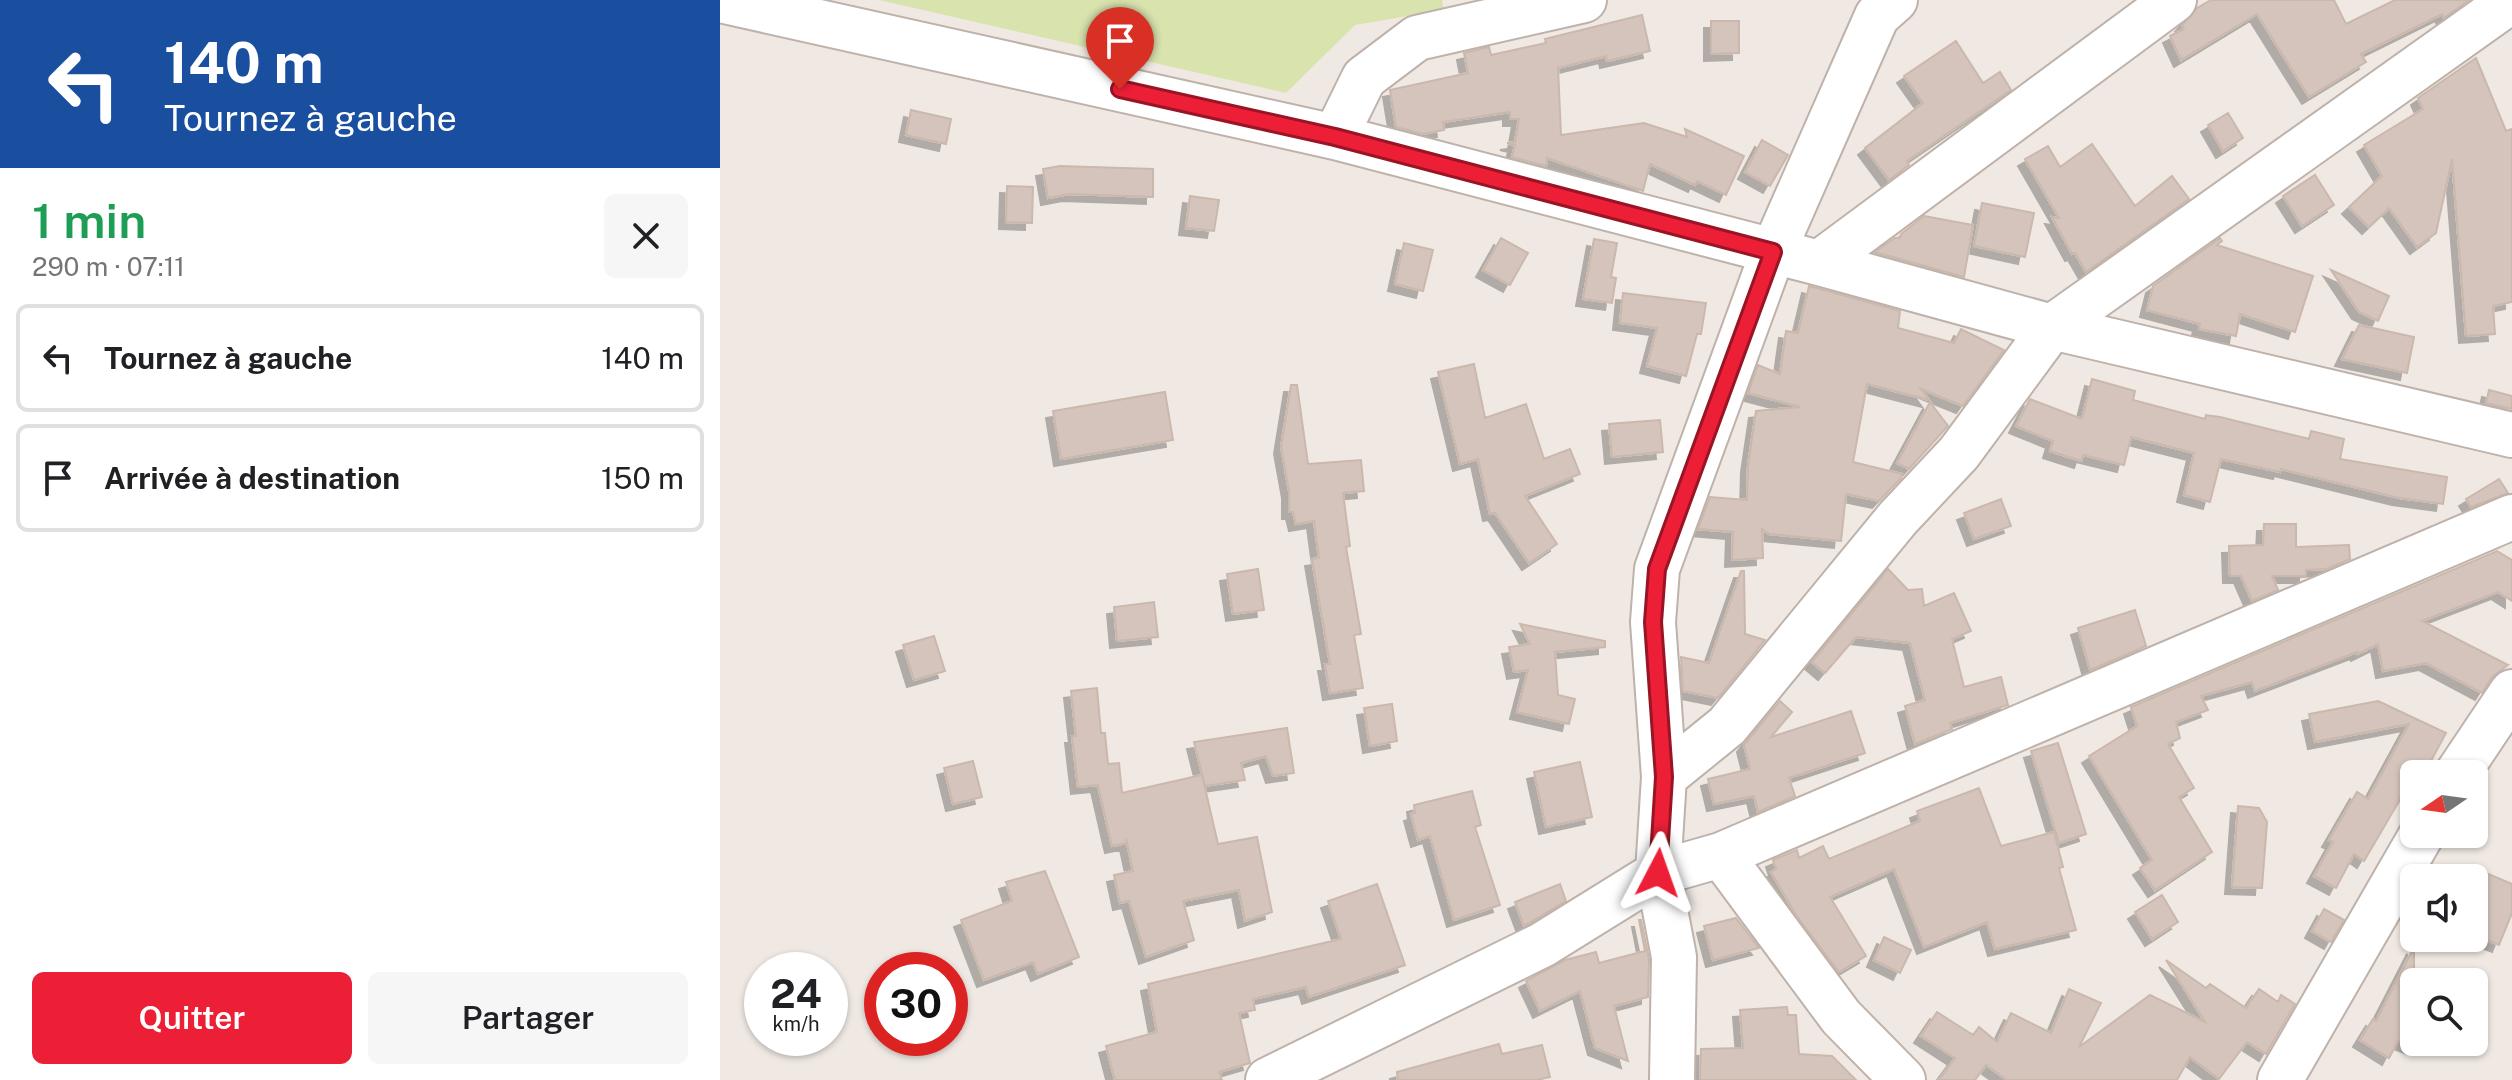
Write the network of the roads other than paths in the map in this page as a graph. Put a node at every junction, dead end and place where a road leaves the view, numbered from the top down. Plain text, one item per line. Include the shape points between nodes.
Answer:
1 (720, 0) edge
2 (1584, 0) edge
3 (1895, 0) edge
4 (2174, 0) edge
5 (2507, 10) edge
6 (1466, 13) edge
7 (1335, 137) junction
8 (1773, 252) junction
9 (1819, 263) junction
10 (2052, 327) junction
11 (2512, 435) edge
12 (2512, 517) edge
13 (2512, 692) edge
14 (2466, 760) edge
15 (1664, 777) junction
16 (2414, 848) edge
17 (1721, 855) junction
18 (1658, 873) junction
19 (1268, 1080) edge
20 (1672, 1080) edge
21 (1903, 1080) edge
22 (2280, 1080) edge

1 - 7 street
2 - 6 street
3 - 8 street via 1877,16
4 - 9 street
5 - 10 street
6 - 7 street via 1417,38 1364,78
7 - 8 street
8 - 9 street
8 - 15 street via 1657,569 1653,622
9 - 10 street
10 - 11 street
10 - 15 street via 1959,453 1898,518 1727,726
12 - 17 street
13 - 14 street
15 - 18 street
16 - 22 street
17 - 18 street
17 - 21 street via 1841,1017
18 - 19 street via 1542,945
18 - 20 street via 1674,957

